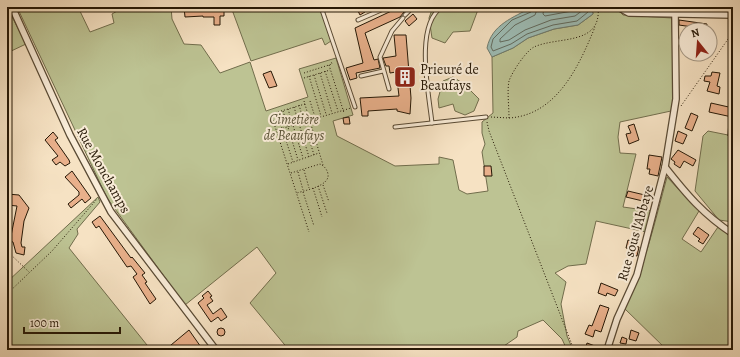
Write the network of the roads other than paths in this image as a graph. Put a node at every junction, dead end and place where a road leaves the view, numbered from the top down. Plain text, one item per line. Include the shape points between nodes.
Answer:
1 (12, 7) edge
2 (321, 7) edge
3 (388, 7) edge
4 (413, 7) edge
5 (442, 7) edge
6 (618, 7) edge
7 (676, 14) junction
8 (405, 15) dead end
9 (733, 15) edge
10 (402, 18) dead end
11 (358, 20) dead end
12 (383, 71) junction
13 (361, 76) dead end
14 (389, 89) dead end
15 (355, 107) road end
16 (486, 118) road end
17 (432, 122) junction
18 (395, 127) dead end
19 (665, 167) junction
20 (733, 234) edge
21 (216, 350) edge
22 (608, 350) edge

1 - 21 street, Rue Monchamps via 70,135 111,212
2 - 15 lane
3 - 11 lane
4 - 8 lane
5 - 17 lane via 430,24 425,40
6 - 7 street via 629,13
7 - 9 street
7 - 19 street, Rue sous l'Abbaye via 675,109
10 - 12 lane via 381,52
12 - 13 lane
12 - 14 lane
16 - 17 lane
17 - 18 lane
19 - 20 street, Rue sous l'Abbaye via 693,202
19 - 22 street, Rue sous l'Abbaye via 638,275 617,319

